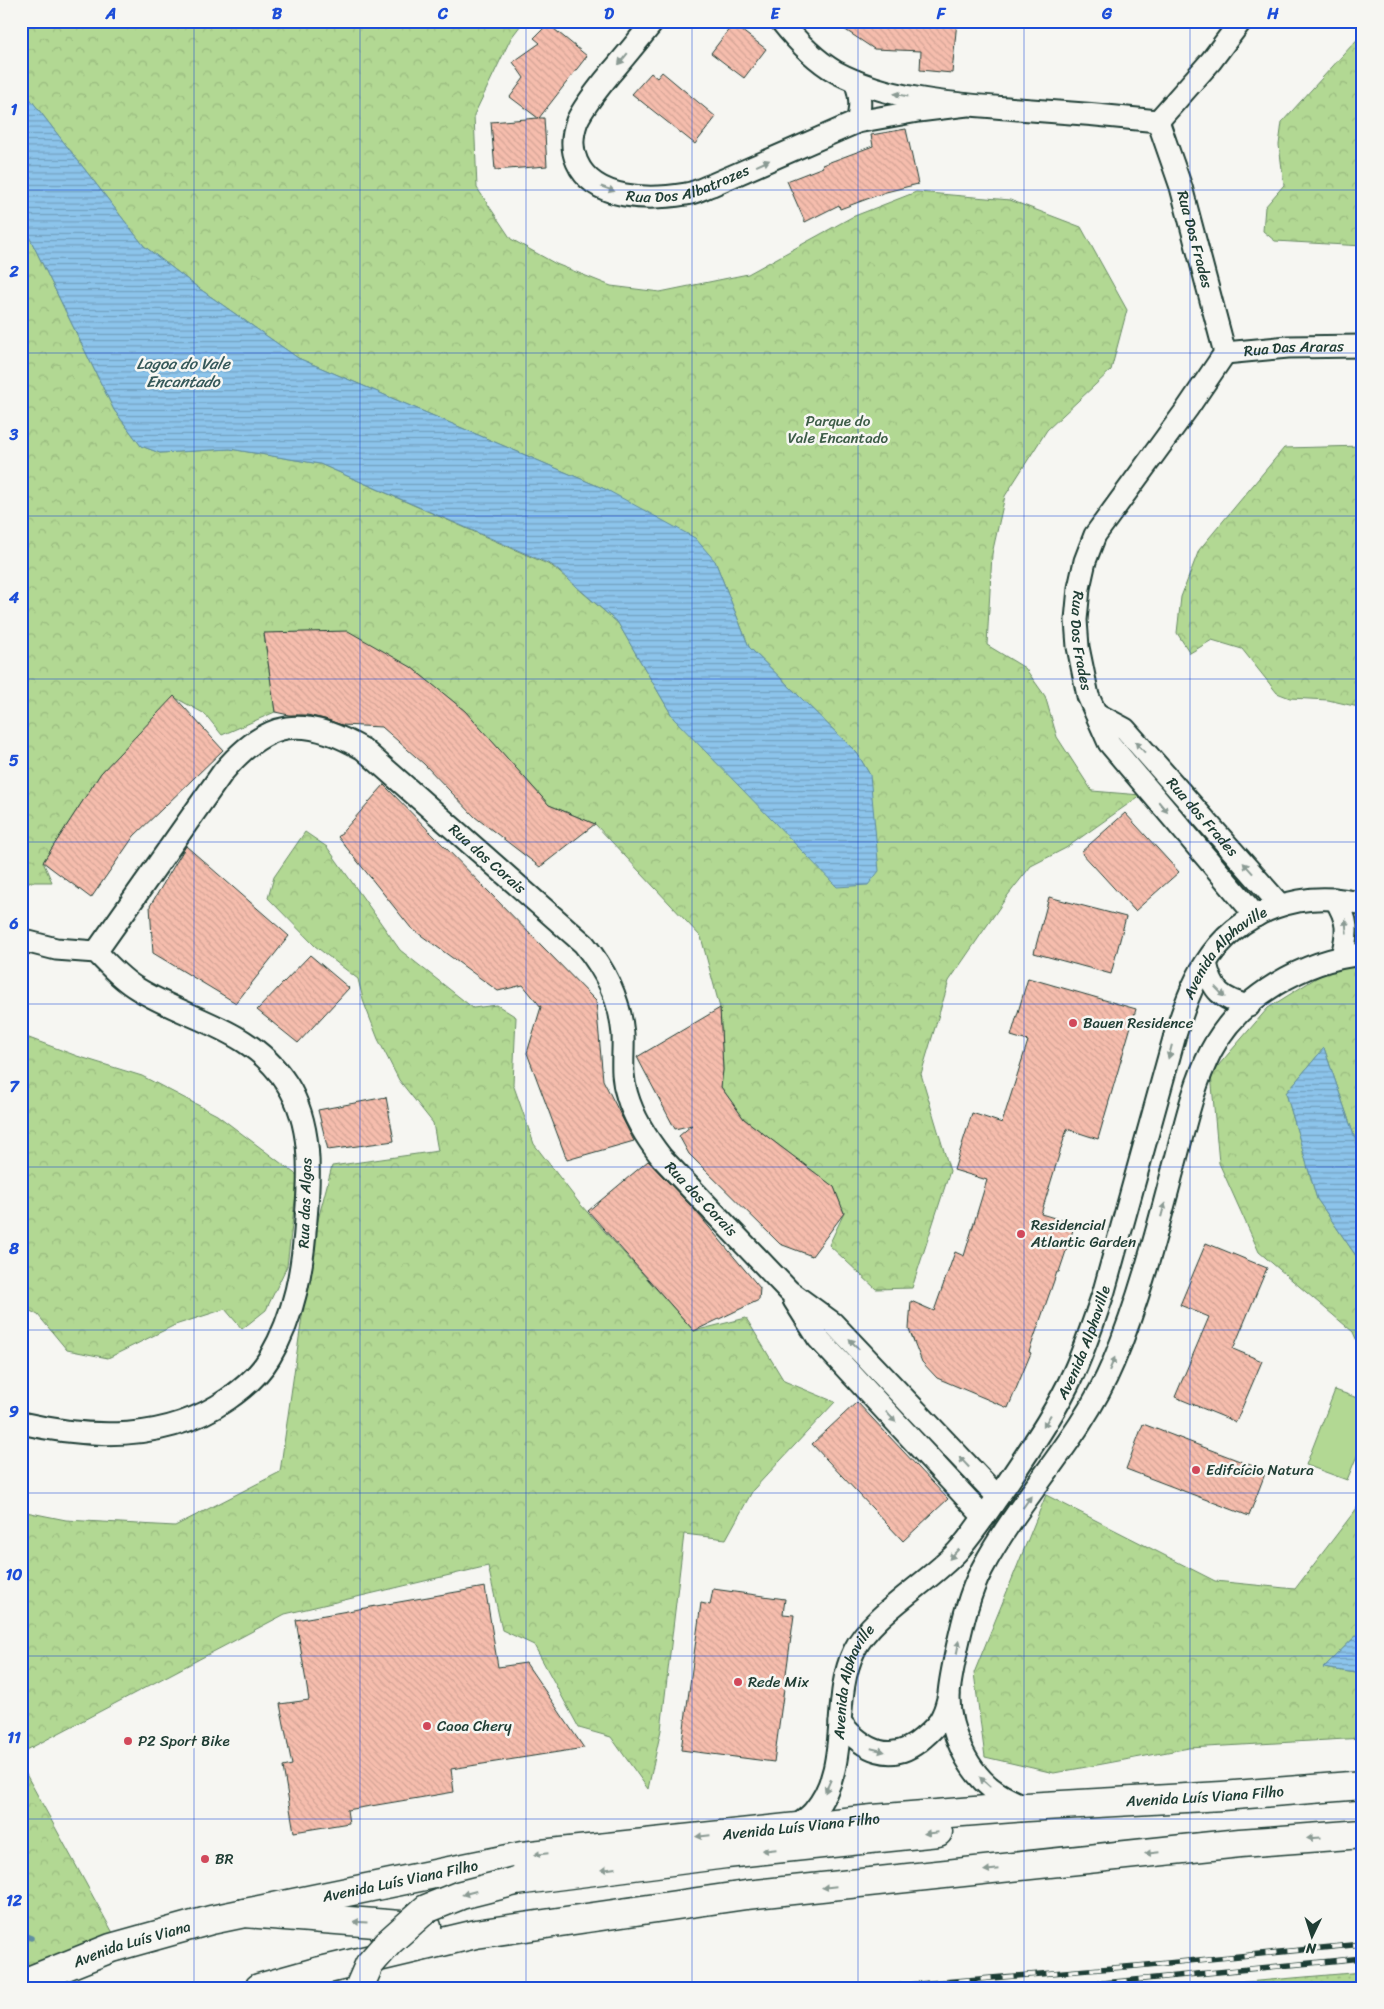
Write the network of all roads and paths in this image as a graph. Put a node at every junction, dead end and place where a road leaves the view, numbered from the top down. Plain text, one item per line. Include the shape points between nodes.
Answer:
1 (654, 21) edge
2 (780, 21) edge
3 (1241, 21) edge
4 (855, 81) junction
5 (967, 105) junction
6 (1158, 121) junction
7 (857, 122) junction
8 (1363, 346) edge
9 (1225, 353) junction
10 (1117, 736) junction
11 (1163, 772) junction
12 (1146, 786) junction
13 (1335, 899) junction
14 (1363, 904) edge
15 (1280, 905) junction
16 (1256, 916) junction
17 (21, 940) edge
18 (96, 952) junction
19 (1352, 955) edge
20 (1206, 963) junction
21 (1249, 1006) junction
22 (789, 1291) junction
23 (874, 1366) junction
24 (858, 1381) junction
25 (21, 1422) edge
26 (998, 1497) junction
27 (984, 1517) junction
28 (949, 1695) junction
29 (840, 1722) junction
30 (1363, 1785) edge
31 (1222, 1796) junction
32 (1026, 1807) junction
33 (797, 1826) junction
34 (1363, 1834) edge
35 (244, 1914) junction
36 (496, 1931) junction
37 (21, 1984) edge
38 (259, 1988) edge
39 (359, 1988) edge

1 -> 7 street, Rua Dos Albatrozes via 589,100 577,121 573,153 591,182 629,195 688,194
2 - 4 street via 797,41 834,71
3 - 6 street
5 -> 4 street via 890,92
4 - 7 street via 860,95
5 - 6 street
5 - 7 street, Rua Dos Albatrozes
6 - 9 street, Rua Dos Frades via 1181,187
8 - 9 street, Rua Das Araras via 1288,347
9 - 10 street, Rua Dos Frades via 1188,409 1100,527 1085,561 1076,620 1078,647 1088,696 1097,714
11 -> 10 street, Rua dos Frades
10 - 12 street, Rua dos Frades
11 - 12 street
15 -> 11 street, Rua dos Frades
12 -> 16 street, Rua dos Frades
13 - 14 street, Avenida Alphaville
13 - 15 street, Avenida Alphaville
19 -> 13 street via 1344,913
15 - 16 street, Avenida Alphaville
16 - 20 street, Avenida Alphaville via 1234,930
17 - 18 street via 56,949
18 - 22 street, Rua dos Corais via 223,772 246,747 261,736 298,727 319,728 341,737 384,766 584,944 612,987 621,1020 626,1094 646,1138
18 - 25 street, Rua das Algas via 136,989 250,1044 271,1062 288,1085 299,1109 307,1149 304,1251 297,1291 286,1324 269,1358 245,1387 216,1407 183,1423 145,1432 103,1435 64,1432
19 - 21 street via 1313,965 1289,976
20 -> 21 street via 1209,977 1223,997
20 -> 26 street, Avenida Alphaville via 1185,1005 1175,1035 1117,1248 1091,1330 1054,1408
28 -> 21 street via 971,1593 996,1546 1092,1407 1131,1314 1150,1257 1200,1077 1212,1050 1228,1027
23 -> 22 street, Rua dos Corais via 833,1323
22 - 24 street, Rua dos Corais via 818,1338
23 - 24 street
26 -> 23 street, Rua dos Corais
24 -> 27 street, Rua dos Corais
26 - 27 street, Avenida Alphaville
27 -> 29 street, Avenida Alphaville via 948,1561 890,1610 859,1643 844,1683
29 -> 28 street via 852,1736 877,1751 905,1751 928,1734 943,1716
32 -> 28 street via 998,1793 969,1762 955,1730
29 -> 33 street, Avenida Alphaville via 836,1762 827,1790 814,1811
30 - 31 main road, Avenida Luís Viana Filho
31 - 32 main road, Avenida Luís Viana Filho
31 -> 39 main road, bridge via 1042,1821 726,1854 516,1881 426,1908 369,1965
32 - 33 main road, Avenida Luís Viana Filho
33 -> 35 main road, Avenida Luís Viana Filho via 522,1856
34 -> 36 main road via 1240,1843 746,1895
36 -> 35 main road
35 - 37 main road, Avenida Luís Viana via 111,1948
36 - 38 main road

